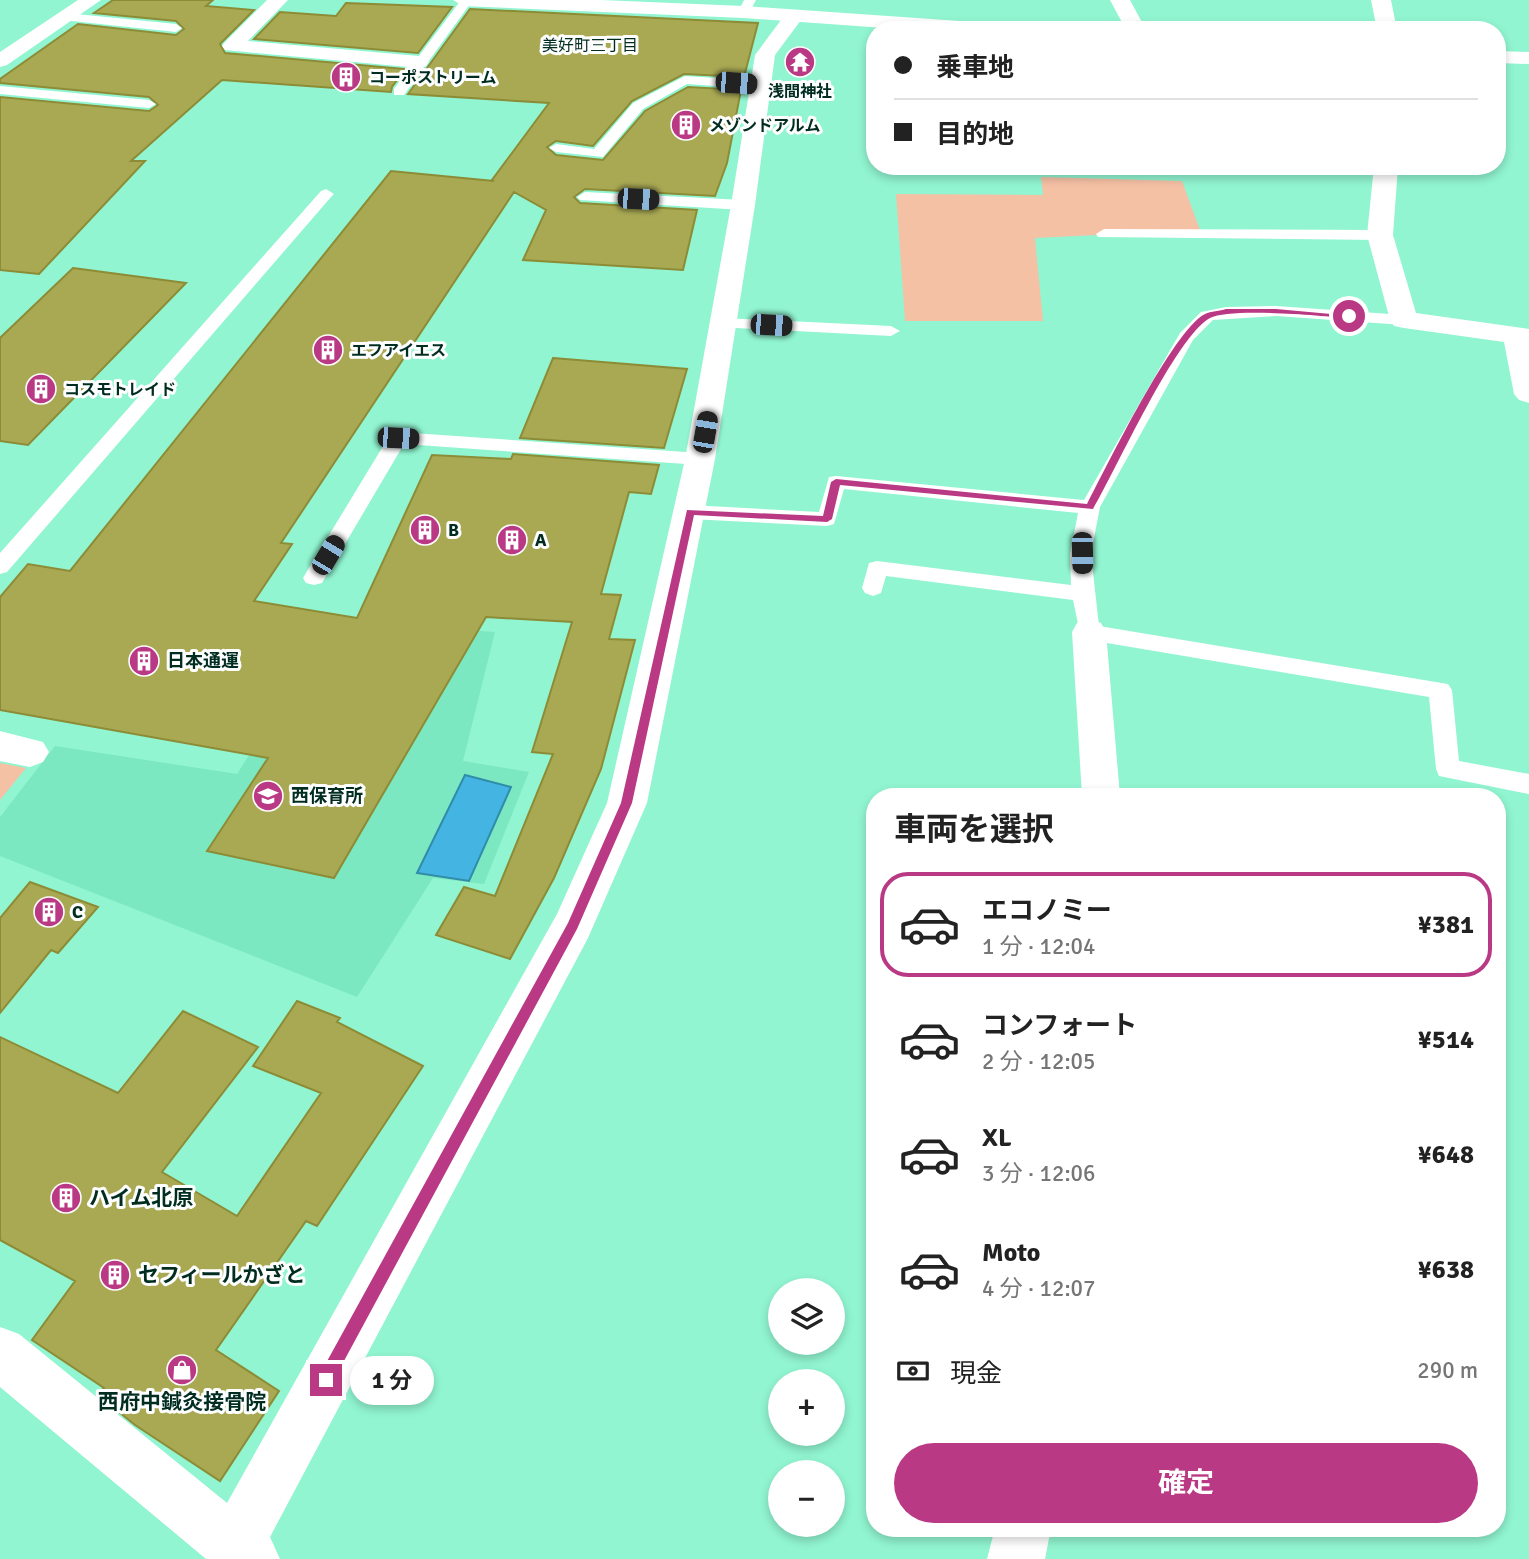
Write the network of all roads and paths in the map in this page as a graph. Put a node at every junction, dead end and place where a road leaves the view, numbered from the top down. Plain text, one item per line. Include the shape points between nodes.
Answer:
1 (91, 0) edge
2 (278, 0) edge
3 (465, 0) edge
4 (1120, 0) edge
5 (1381, 0) edge
6 (505, 1) edge
7 (747, 6) edge
8 (794, 16) junction
9 (66, 17) junction
10 (1131, 21) edge
11 (1385, 21) edge
12 (866, 22) edge
13 (176, 28) dead end
14 (1506, 57) edge
15 (1529, 58) edge
16 (0, 61) edge
17 (419, 62) junction
18 (761, 85) junction
19 (0, 90) edge
20 (399, 92) dead end
21 (615, 103) dead end
22 (149, 104) dead end
23 (638, 106) junction
24 (556, 148) dead end
25 (1385, 175) edge
26 (326, 194) dead end
27 (586, 197) dead end
28 (743, 205) junction
29 (1104, 234) dead end
30 (1380, 234) junction
31 (1404, 320) junction
32 (723, 323) junction
33 (891, 331) dead end
34 (1523, 336) edge
35 (1529, 394) edge
36 (700, 459) junction
37 (1090, 507) junction
38 (690, 512) junction
39 (2, 562) edge
40 (314, 578) dead end
41 (873, 588) dead end
42 (1082, 594) junction
43 (1089, 632) junction
44 (1529, 784) edge
45 (1100, 788) edge
46 (0, 1353) edge
47 (1021, 1537) edge
48 (243, 1552) edge
49 (1016, 1559) edge

1 - 9 street
2 - 17 street via 232,46
3 - 6 street
3 - 17 lane
4 - 10 street
5 - 11 street
6 - 7 street
7 - 8 street
8 - 12 street
8 - 18 street via 765,55
9 - 13 lane
9 - 16 street
14 - 15 street
17 - 20 lane
18 - 23 lane via 685,80
18 - 28 street
19 - 22 lane
21 - 23 lane
23 - 24 lane via 598,155
25 - 30 street
26 - 39 lane
27 - 28 lane
28 - 32 street
29 - 30 lane
30 - 31 street
31 - 34 street
31 - 37 lane via 1276,311 1207,316 1186,337 1156,384
32 - 33 lane
32 - 36 street
34 - 35 street
36 - 38 street
36 - 40 lane via 398,438
37 - 38 lane via 836,482 827,519
37 - 42 lane via 1081,532
38 - 48 street via 626,803 583,901
41 - 42 lane via 877,568
42 - 43 lane
43 - 44 lane via 1440,690 1448,769
43 - 45 street
46 - 48 street
47 - 49 street

